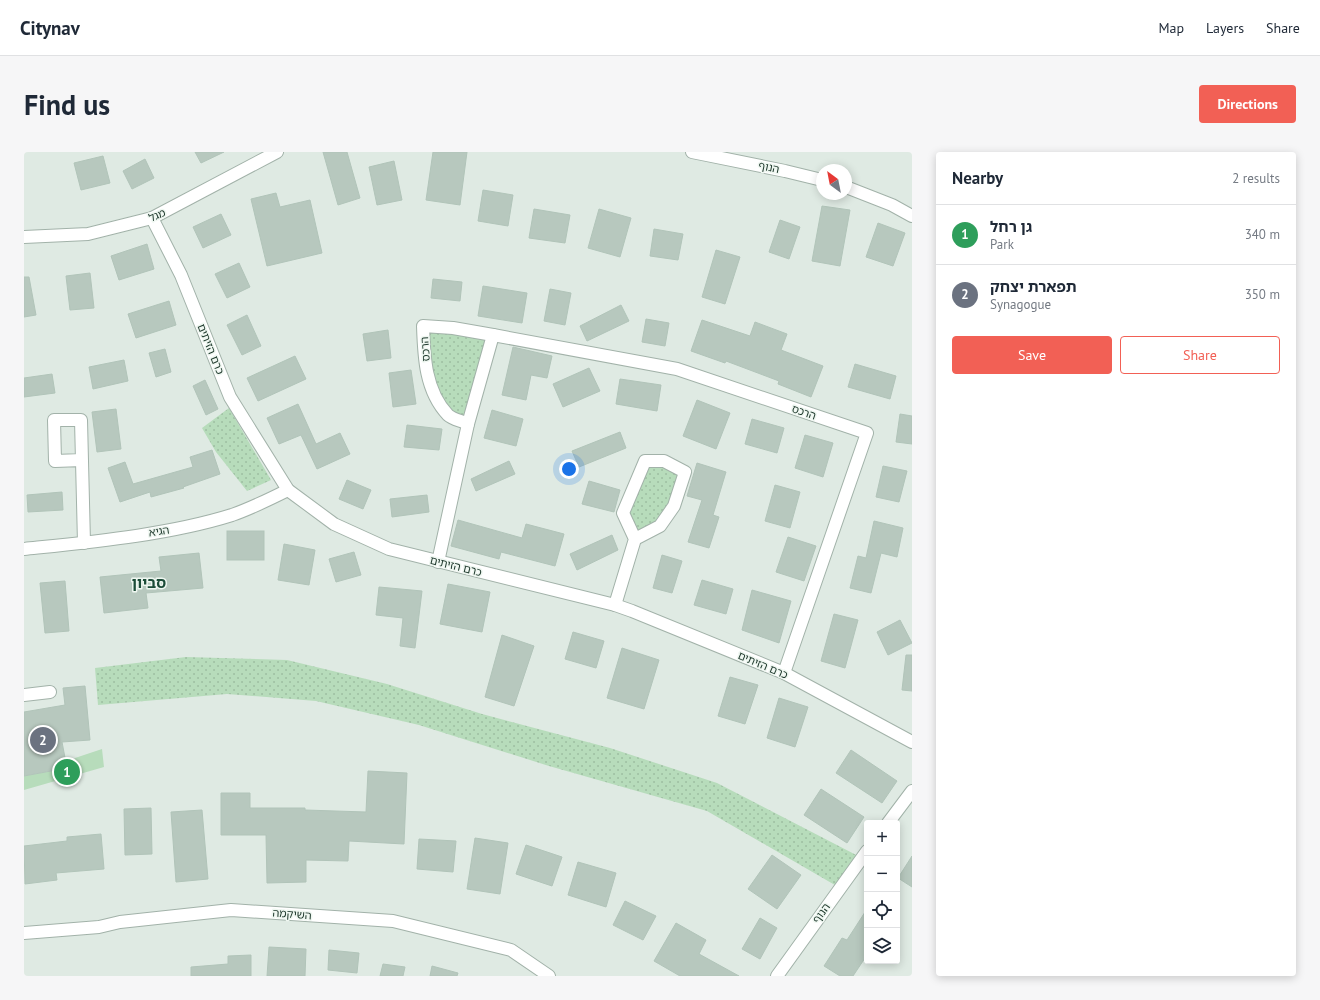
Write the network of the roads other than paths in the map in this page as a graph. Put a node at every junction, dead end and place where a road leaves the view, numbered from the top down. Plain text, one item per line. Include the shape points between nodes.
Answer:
1 (277, 152) edge
2 (699, 152) edge
3 (816, 178) edge
4 (852, 189) edge
5 (912, 216) edge
6 (152, 218) junction
7 (24, 238) edge
8 (493, 335) junction
9 (468, 424) junction
10 (82, 460) dead end
11 (288, 490) junction
12 (634, 539) junction
13 (84, 543) junction
14 (24, 549) edge
15 (438, 562) junction
16 (615, 605) junction
17 (784, 673) junction
18 (50, 692) dead end
19 (24, 694) edge
20 (912, 742) edge
21 (912, 791) edge
22 (890, 820) edge
23 (864, 855) edge
24 (24, 933) edge
25 (549, 976) edge
26 (777, 976) edge

1 - 6 street, מגל
2 - 3 street, הנוף
4 - 5 street
6 - 7 street, מגל via 88,234
6 - 11 street, כרם הזיתים via 181,275 230,397
8 - 9 street
8 - 9 street, הרכס via 423,326 424,357 432,390 448,415
8 - 17 street, הרכס via 677,369 867,433
9 - 15 street
10 - 13 street
11 - 13 street, הגיא via 233,514 197,524
11 - 15 street, כרם הזיתים via 334,524 390,549
12 - 12 street via 660,526 674,506 685,472 664,461 645,461 623,513
12 - 16 street
13 - 14 street, הגיא
15 - 16 street, כרם הזיתים
16 - 17 street, כרם הזיתים
17 - 20 street, כרם הזיתים
18 - 19 street
21 - 22 street
23 - 26 street, הנוף
24 - 25 street, השיקמה via 99,927 120,922 231,910 393,921 511,950

